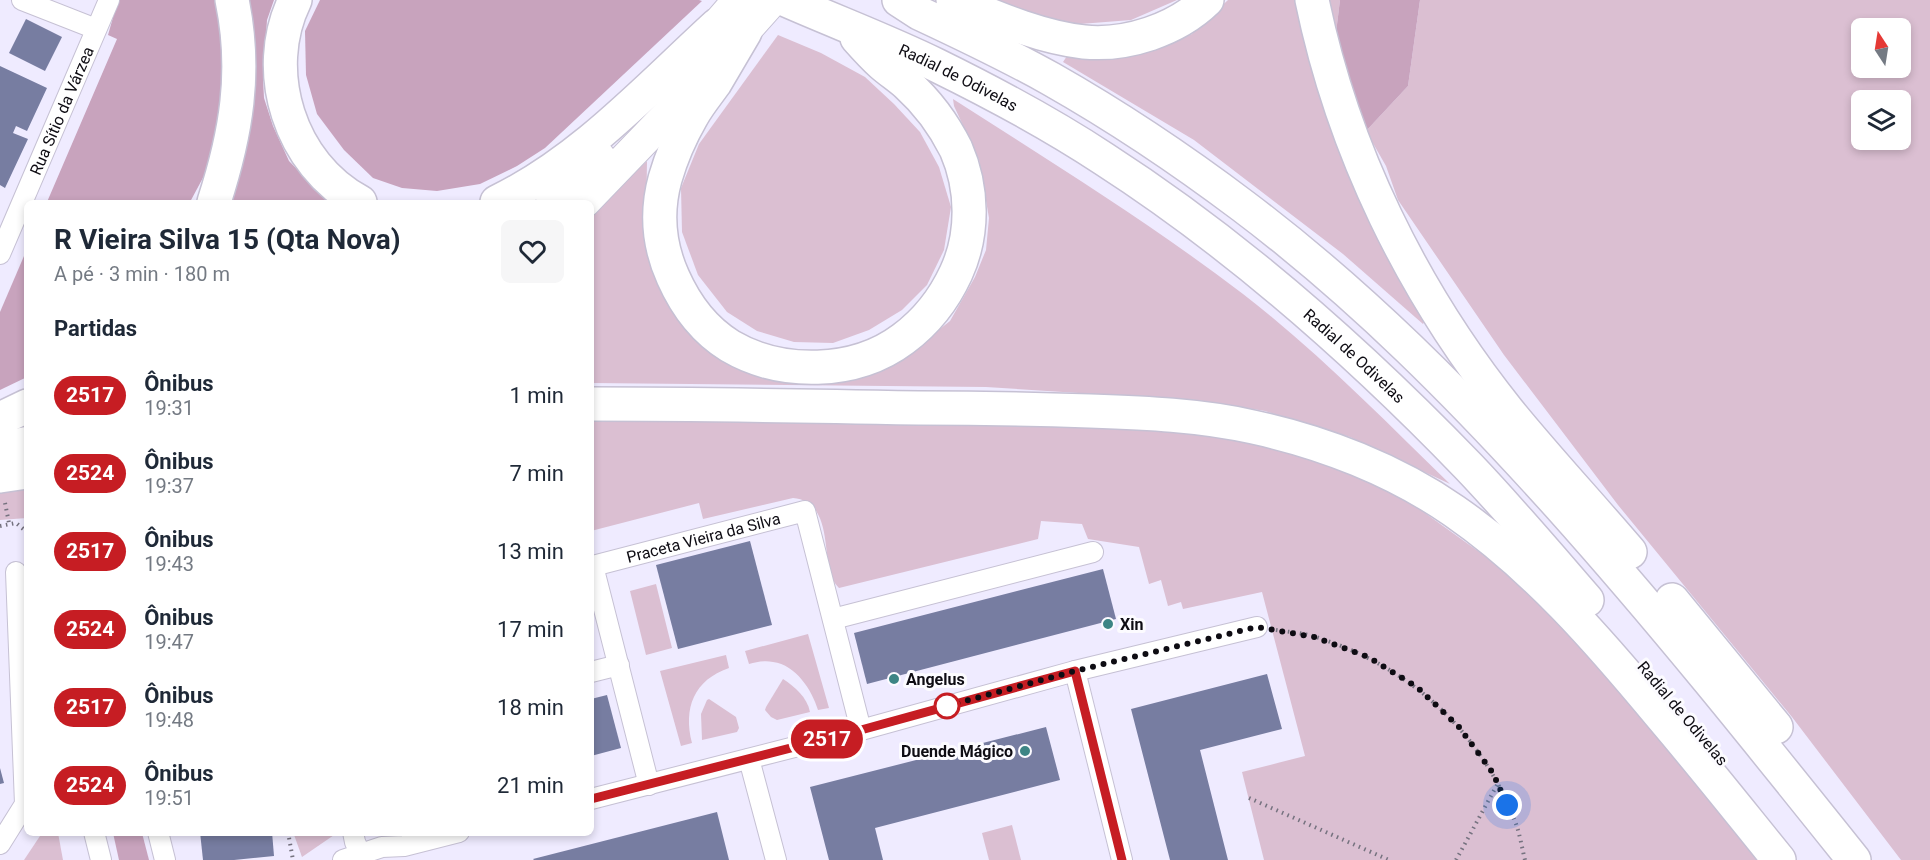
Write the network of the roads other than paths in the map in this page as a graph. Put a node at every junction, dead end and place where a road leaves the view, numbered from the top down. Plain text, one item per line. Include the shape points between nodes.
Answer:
1 (22, 0) edge
2 (109, 0) edge
3 (232, 0) edge
4 (295, 0) edge
5 (739, 0) edge
6 (772, 0) edge
7 (786, 0) edge
8 (898, 0) edge
9 (953, 0) edge
10 (1207, 0) edge
11 (1311, 0) edge
12 (846, 26) junction
13 (731, 28) junction
14 (96, 29) junction
15 (215, 200) edge
16 (356, 200) edge
17 (501, 200) edge
18 (554, 200) edge
19 (586, 200) edge
20 (0, 254) edge
21 (594, 404) edge
22 (24, 407) edge
23 (0, 418) edge
24 (24, 444) edge
25 (0, 448) edge
26 (24, 468) edge
27 (24, 472) edge
28 (0, 475) edge
29 (1093, 552) dead end
30 (594, 566) edge
31 (594, 570) edge
32 (16, 572) dead end
33 (833, 620) junction
34 (1257, 627) road end
35 (619, 664) junction
36 (594, 671) edge
37 (1075, 671) junction
38 (861, 730) junction
39 (24, 758) edge
40 (749, 759) junction
41 (649, 785) junction
42 (594, 798) edge
43 (24, 807) edge
44 (95, 836) edge
45 (159, 836) edge
46 (354, 836) edge
47 (443, 836) edge
48 (1, 842) edge
49 (404, 846) junction
50 (352, 857) edge
51 (101, 860) edge
52 (165, 860) edge
53 (382, 860) edge
54 (776, 860) edge
55 (1122, 860) edge
56 (1779, 860) edge
57 (1802, 860) edge
58 (1854, 860) edge
59 (1867, 860) edge

1 - 14 street
2 - 14 street, Rua Sítio da Várzea
3 - 15 highway via 238,44 237,112
4 - 16 highway via 282,37 280,64 291,123 303,148 323,174
5 - 13 main road
6 - 13 main road
7 - 12 highway, Radial de Odivelas
8 - 58 highway via 1052,80 1151,141 1245,208 1373,315 1462,400 1595,545 1779,764
9 - 10 highway via 1006,22 1085,42 1158,31
11 - 59 highway via 1329,70 1367,176 1406,258 1446,324 1508,411 1760,705
12 - 13 highway via 926,103 945,129 965,175 969,218 967,240 951,284 919,326 880,353 852,363 820,367 785,365 730,346 692,310 668,266 660,212 665,180 692,116 714,84
12 - 57 highway, Radial de Odivelas via 944,69 1104,159 1232,248 1316,319 1435,432 1524,527 1680,708
13 - 17 highway via 544,176
13 - 18 main road
13 - 19 main road via 638,148
14 - 20 street, Rua Sítio da Várzea
21 - 56 highway via 1156,414 1252,426 1354,458 1408,483 1452,510 1517,559 1552,592 1641,691
22 - 23 highway
24 - 25 main road
26 - 28 main road
27 - 28 highway
29 - 33 street
30 - 33 street, Praceta Vieira da Silva via 805,511
31 - 35 street, Praceta Vieira da Silva
32 - 39 street
33 - 38 street, Praceta Vieira da Silva
34 - 37 street
35 - 36 street
35 - 41 street, Praceta Vieira da Silva
37 - 38 street
37 - 55 street
38 - 40 street
40 - 41 street
40 - 54 street
41 - 42 street
43 - 48 street
44 - 51 street
45 - 52 street
46 - 50 street
47 - 49 street
49 - 50 street via 382,847
49 - 53 street

